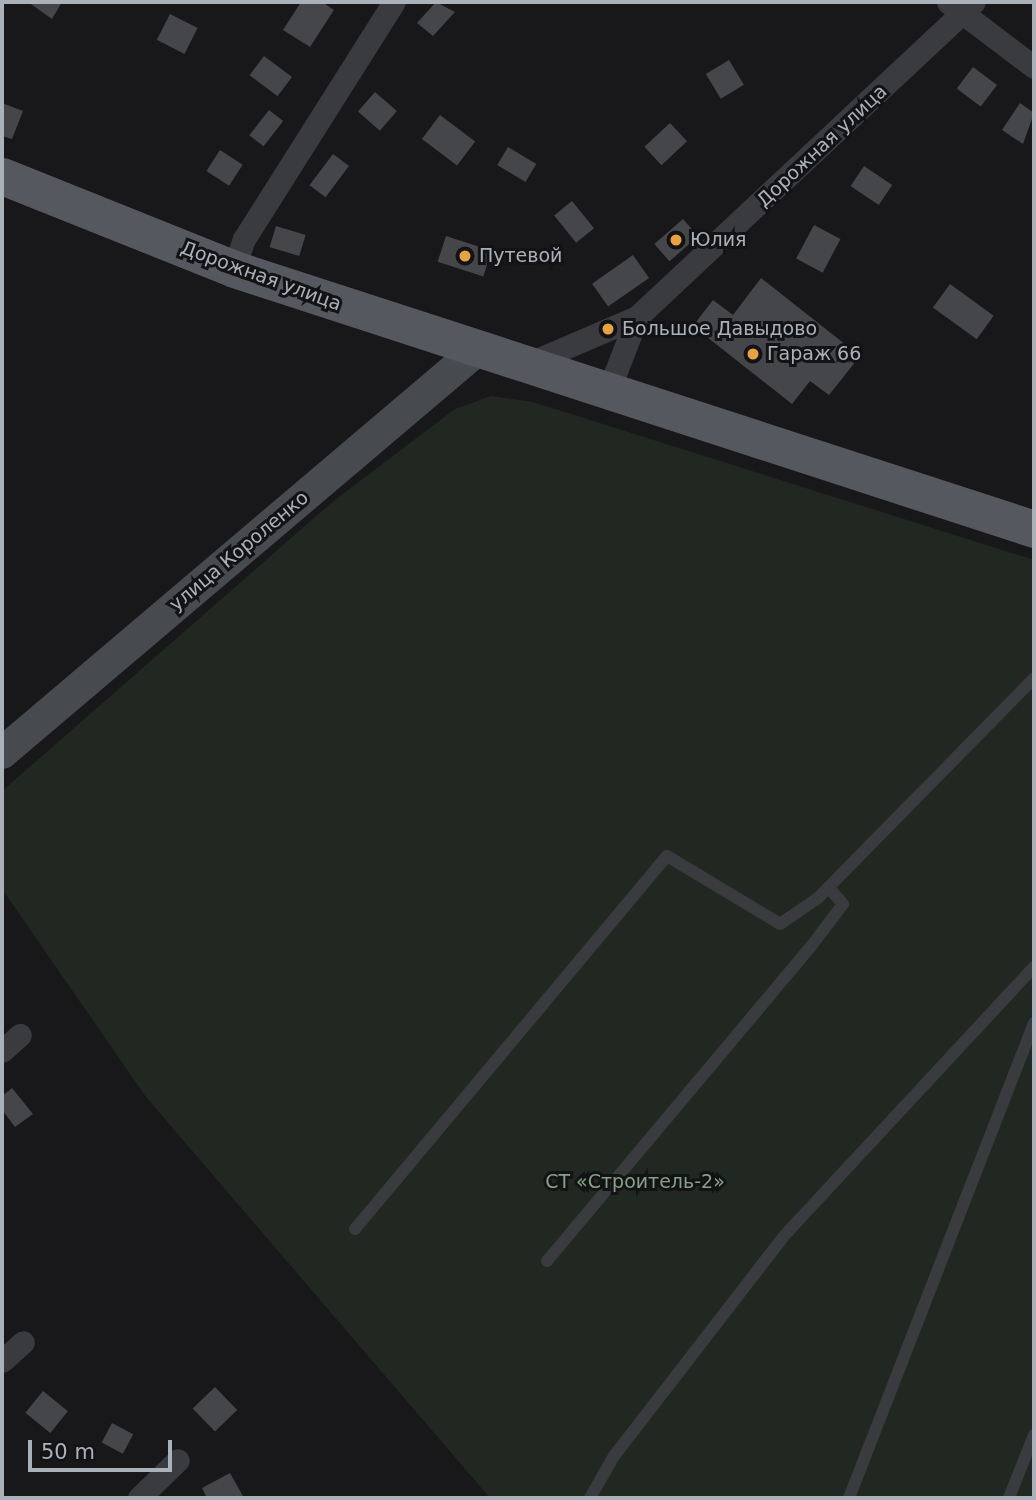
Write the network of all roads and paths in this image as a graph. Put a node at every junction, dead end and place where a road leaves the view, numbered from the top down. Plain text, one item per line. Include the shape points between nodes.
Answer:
1 (394, 2) edge
2 (962, 5) edge
3 (1034, 67) edge
4 (2, 176) edge
5 (239, 254) junction
6 (637, 317) junction
7 (477, 350) junction
8 (525, 366) junction
9 (608, 392) junction
10 (1034, 529) edge
11 (1034, 678) edge
12 (2, 753) edge
13 (829, 887) junction
14 (1034, 967) edge
15 (1034, 1023) edge
16 (19, 1035) dead end
17 (2, 1051) edge
18 (355, 1229) dead end
19 (547, 1261) dead end
20 (23, 1342) dead end
21 (2, 1361) edge
22 (1034, 1435) edge
23 (178, 1460) dead end
24 (139, 1498) edge
25 (590, 1498) edge
26 (849, 1498) edge
27 (1009, 1498) edge

1 - 5 street
2 - 3 street
2 - 6 street, Дорожная улица
4 - 5 main road, Дорожная улица
5 - 7 main road, Дорожная улица
6 - 8 street, Дорожная улица
6 - 9 street, Дорожная улица
7 - 8 main road, Дорожная улица
7 - 12 street, улица Короленко
8 - 9 main road, Дорожная улица
9 - 10 main road, Дорожная улица
11 - 13 lane
13 - 18 lane via 780,924 667,856
13 - 19 lane via 843,904
14 - 25 lane via 783,1237 614,1456
15 - 26 lane
16 - 17 street
20 - 21 street
22 - 27 lane
23 - 24 street

